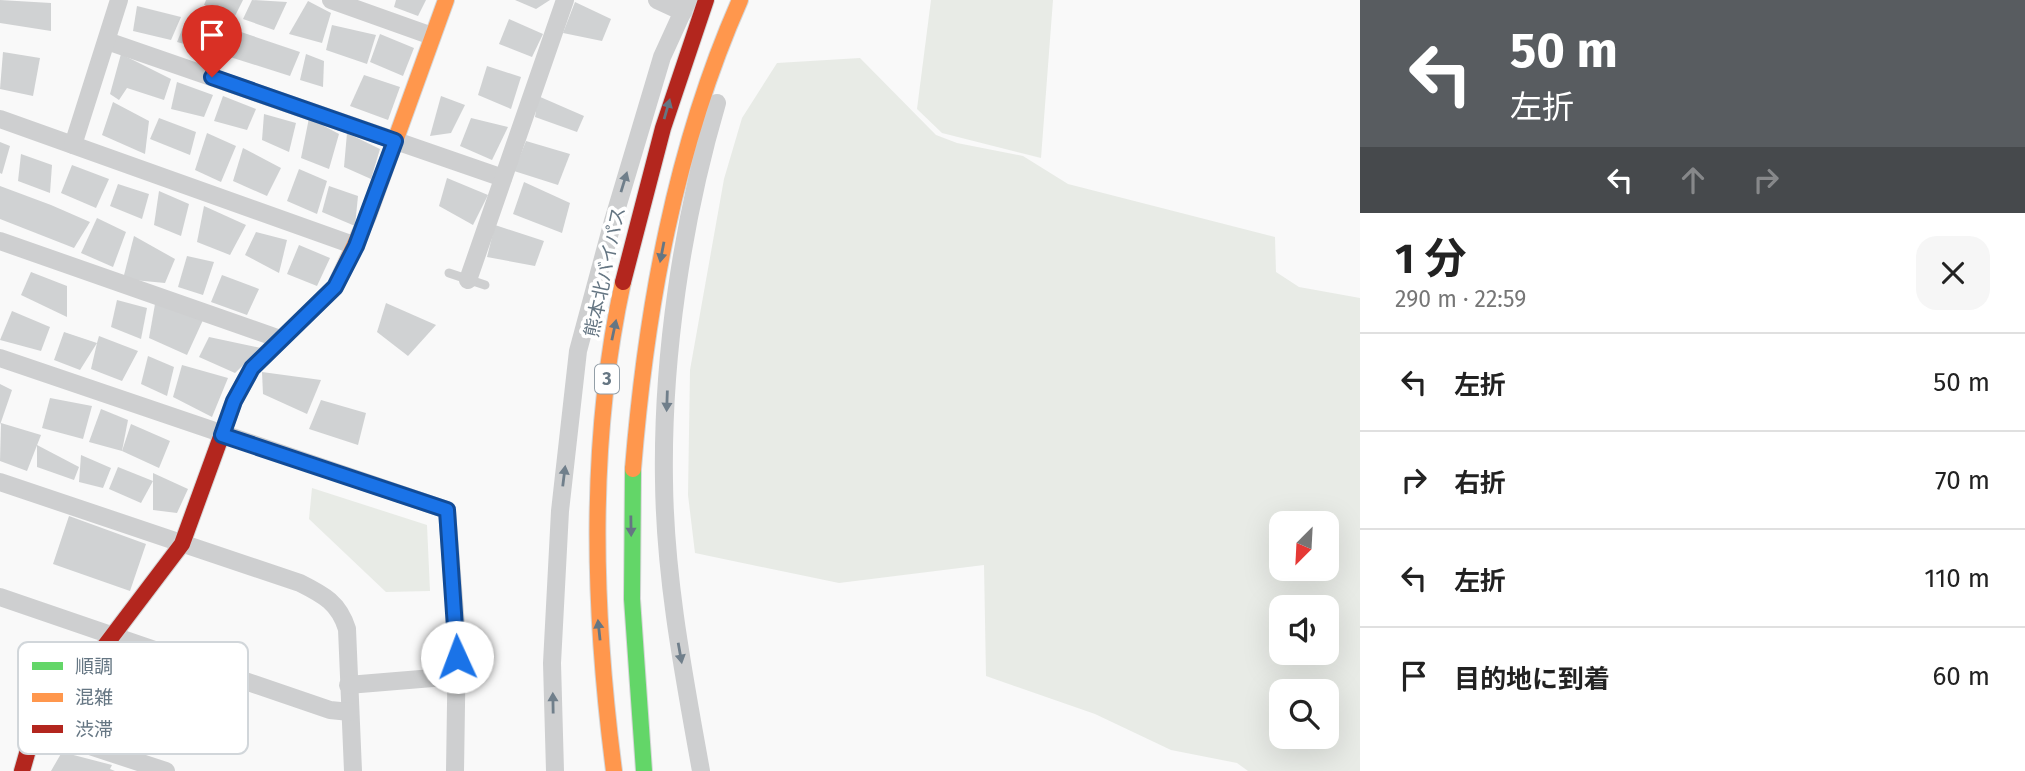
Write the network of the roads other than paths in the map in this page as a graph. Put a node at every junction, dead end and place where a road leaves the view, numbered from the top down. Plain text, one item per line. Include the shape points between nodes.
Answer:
1 (119, 0) edge
2 (331, 0) edge
3 (446, 0) edge
4 (565, 0) edge
5 (657, 0) edge
6 (706, 0) edge
7 (740, 0) edge
8 (750, 0) edge
9 (685, 6) edge
10 (432, 36) junction
11 (107, 41) junction
12 (0, 119) edge
13 (395, 141) junction
14 (73, 145) junction
15 (503, 178) junction
16 (0, 241) edge
17 (356, 246) junction
18 (449, 273) dead end
19 (477, 282) joint
20 (280, 339) junction
21 (0, 358) edge
22 (222, 435) junction
23 (0, 482) edge
24 (182, 544) junction
25 (0, 597) edge
26 (114, 636) junction
27 (109, 642) edge
28 (132, 642) edge
29 (457, 676) junction
30 (248, 682) edge
31 (348, 685) junction
32 (350, 712) junction
33 (27, 754) edge
34 (114, 754) edge
35 (22, 771) edge
36 (166, 771) edge
37 (354, 771) edge
38 (456, 771) edge
39 (555, 771) edge
40 (614, 771) edge
41 (644, 771) edge
42 (701, 771) edge

1 - 11 street
2 - 10 street
3 - 10 main road
4 - 15 street
5 - 9 street
40 -> 6 main road, 熊本北バイパス / 3 via 597,615 598,480 609,350 640,205 673,88
7 -> 41 main road, 3 via 702,99 670,213 642,356 630,477 632,625
8 -> 42 street via 711,122 668,361 664,482 676,634
39 -> 9 street via 552,663 560,511 578,351 662,57
10 - 13 main road
11 - 13 street
11 - 14 street
12 - 14 street
13 - 15 street
13 - 17 main road
14 - 17 street
15 - 19 street
16 - 20 street
17 - 20 main road via 335,287
18 - 19 lane
20 - 22 main road via 252,368
21 - 22 street
22 - 24 main road
22 - 29 street via 447,510
23 - 24 street
24 - 26 main road
24 - 31 street via 326,596 341,611 347,629
25 - 26 street
26 - 27 main road
26 - 28 street
29 - 31 street
29 - 38 street
30 - 32 street via 330,710
31 - 32 street
32 - 37 street
33 - 35 main road
34 - 36 street

